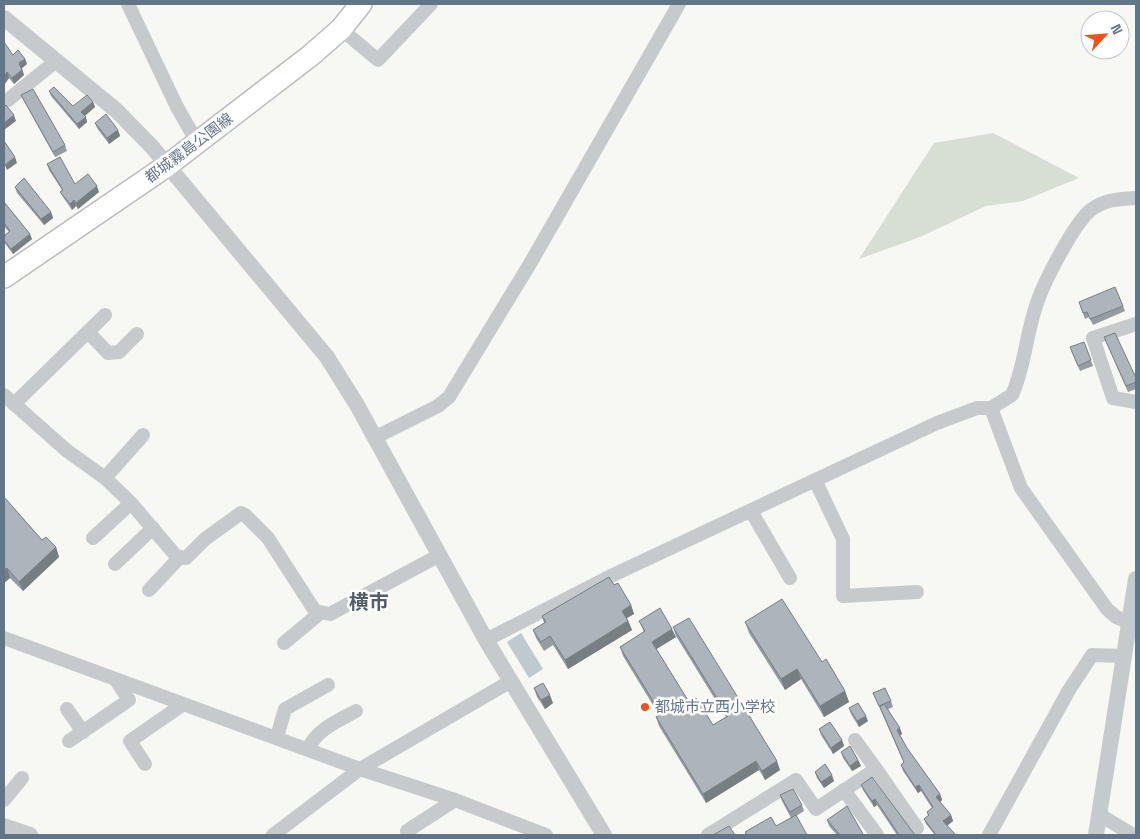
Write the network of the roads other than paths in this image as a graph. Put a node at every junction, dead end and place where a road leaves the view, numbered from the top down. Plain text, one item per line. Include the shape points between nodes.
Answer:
1 (128, 4) edge
2 (361, 4) edge
3 (431, 4) edge
4 (679, 4) edge
5 (4, 18) edge
6 (341, 29) junction
7 (56, 61) junction
8 (4, 100) edge
9 (197, 142) junction
10 (168, 166) junction
11 (1136, 198) edge
12 (6, 269) edge
13 (105, 315) dead end
14 (1136, 324) edge
15 (88, 332) junction
16 (137, 334) dead end
17 (9, 399) edge
18 (1136, 402) edge
19 (991, 408) junction
20 (143, 435) dead end
21 (374, 438) junction
22 (105, 478) junction
23 (815, 480) junction
24 (131, 503) junction
25 (751, 511) junction
26 (153, 528) junction
27 (93, 538) dead end
28 (438, 556) junction
29 (180, 557) junction
30 (115, 564) dead end
31 (790, 578) dead end
32 (1136, 579) edge
33 (149, 590) dead end
34 (917, 592) dead end
35 (320, 613) junction
36 (1128, 622) junction
37 (4, 638) edge
38 (486, 640) junction
39 (284, 643) dead end
40 (1123, 656) junction
41 (116, 680) junction
42 (511, 681) junction
43 (328, 685) dead end
44 (182, 705) junction
45 (67, 709) dead end
46 (356, 711) dead end
47 (83, 732) junction
48 (277, 737) junction
49 (856, 740) dead end
50 (69, 741) dead end
51 (308, 749) junction
52 (145, 764) dead end
53 (360, 769) junction
54 (876, 769) junction
55 (22, 778) dead end
56 (844, 790) junction
57 (4, 800) edge
58 (455, 800) junction
59 (1100, 815) junction
60 (4, 826) edge
61 (917, 828) dead end
62 (407, 831) dead end
63 (30, 835) edge
64 (273, 835) edge
65 (546, 835) edge
66 (604, 835) edge
67 (708, 835) edge
68 (877, 835) edge
69 (989, 835) edge
70 (1096, 835) edge
71 (1134, 835) edge

1 - 9 street
2 - 6 main road, 都城霧島公園線
3 - 6 street via 378,60
4 - 21 street via 531,262 449,397 438,406
5 - 7 street
6 - 9 main road, 都城霧島公園線 via 286,76
7 - 8 street
7 - 10 street via 116,111
9 - 10 main road, 都城霧島公園線
10 - 12 main road, 都城霧島公園線
10 - 21 street via 327,357
11 - 19 street via 1114,199 1101,204 1080,221 1037,302 1012,395
13 - 15 street
14 - 18 street via 1093,338 1113,398
15 - 16 street via 108,353 119,352
15 - 17 street
17 - 22 street via 66,450
19 - 23 street via 977,408 937,423
19 - 36 street via 1021,488 1107,609
20 - 22 street
21 - 28 street
22 - 24 street
23 - 25 street
23 - 34 street via 843,539 843,596
24 - 26 street
24 - 27 street
25 - 31 street
25 - 38 street via 604,579
26 - 29 street
26 - 30 street
28 - 35 street via 330,614
28 - 38 street
29 - 33 street
29 - 35 street via 186,558 222,526 241,514 245,515 268,538 315,611
32 - 36 street
35 - 39 street
36 - 40 street
37 - 41 street
38 - 42 street
40 - 59 street
40 - 69 street via 1092,655 1069,690
41 - 44 street
41 - 47 street via 130,700
42 - 53 street
42 - 66 street
43 - 48 street via 285,709
44 - 48 street
44 - 52 street via 130,741
45 - 47 street
46 - 51 street via 320,732
47 - 50 street
48 - 51 street
49 - 54 street
51 - 53 street
53 - 58 street
53 - 64 street
54 - 56 street
54 - 61 street
55 - 57 street
56 - 67 street via 816,809 796,780
56 - 68 street
58 - 62 street
58 - 65 street
59 - 70 street
59 - 71 street
60 - 63 street

